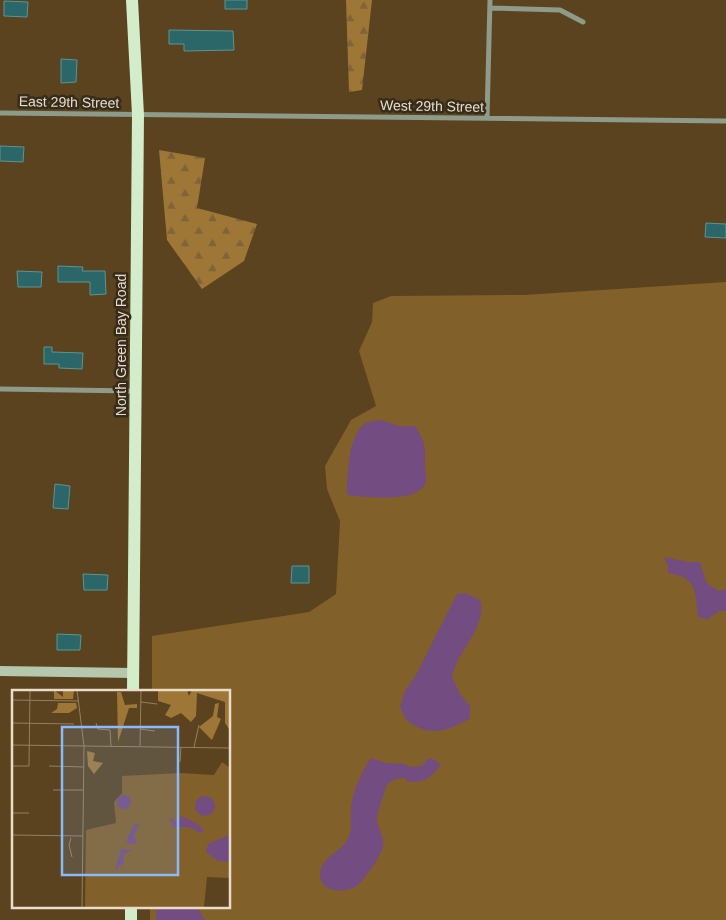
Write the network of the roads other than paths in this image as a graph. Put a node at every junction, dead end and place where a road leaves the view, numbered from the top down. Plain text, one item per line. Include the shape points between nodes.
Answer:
1 (132, 0) edge
2 (490, 0) edge
3 (490, 8) junction
4 (583, 22) dead end
5 (0, 113) edge
6 (138, 114) junction
7 (487, 118) junction
8 (726, 121) edge
9 (0, 389) edge
10 (136, 391) junction
11 (0, 671) edge
12 (133, 673) junction
13 (133, 690) edge

1 - 6 main road, North Green Bay Road
2 - 3 street
3 - 4 street via 560,10
3 - 7 street
5 - 6 street, East 29th Street
6 - 7 street, West 29th Street
6 - 10 main road, North Green Bay Road
7 - 8 street, West 29th Street
9 - 10 street
10 - 12 main road, North Green Bay Road
11 - 12 street
12 - 13 main road, North Green Bay Road

